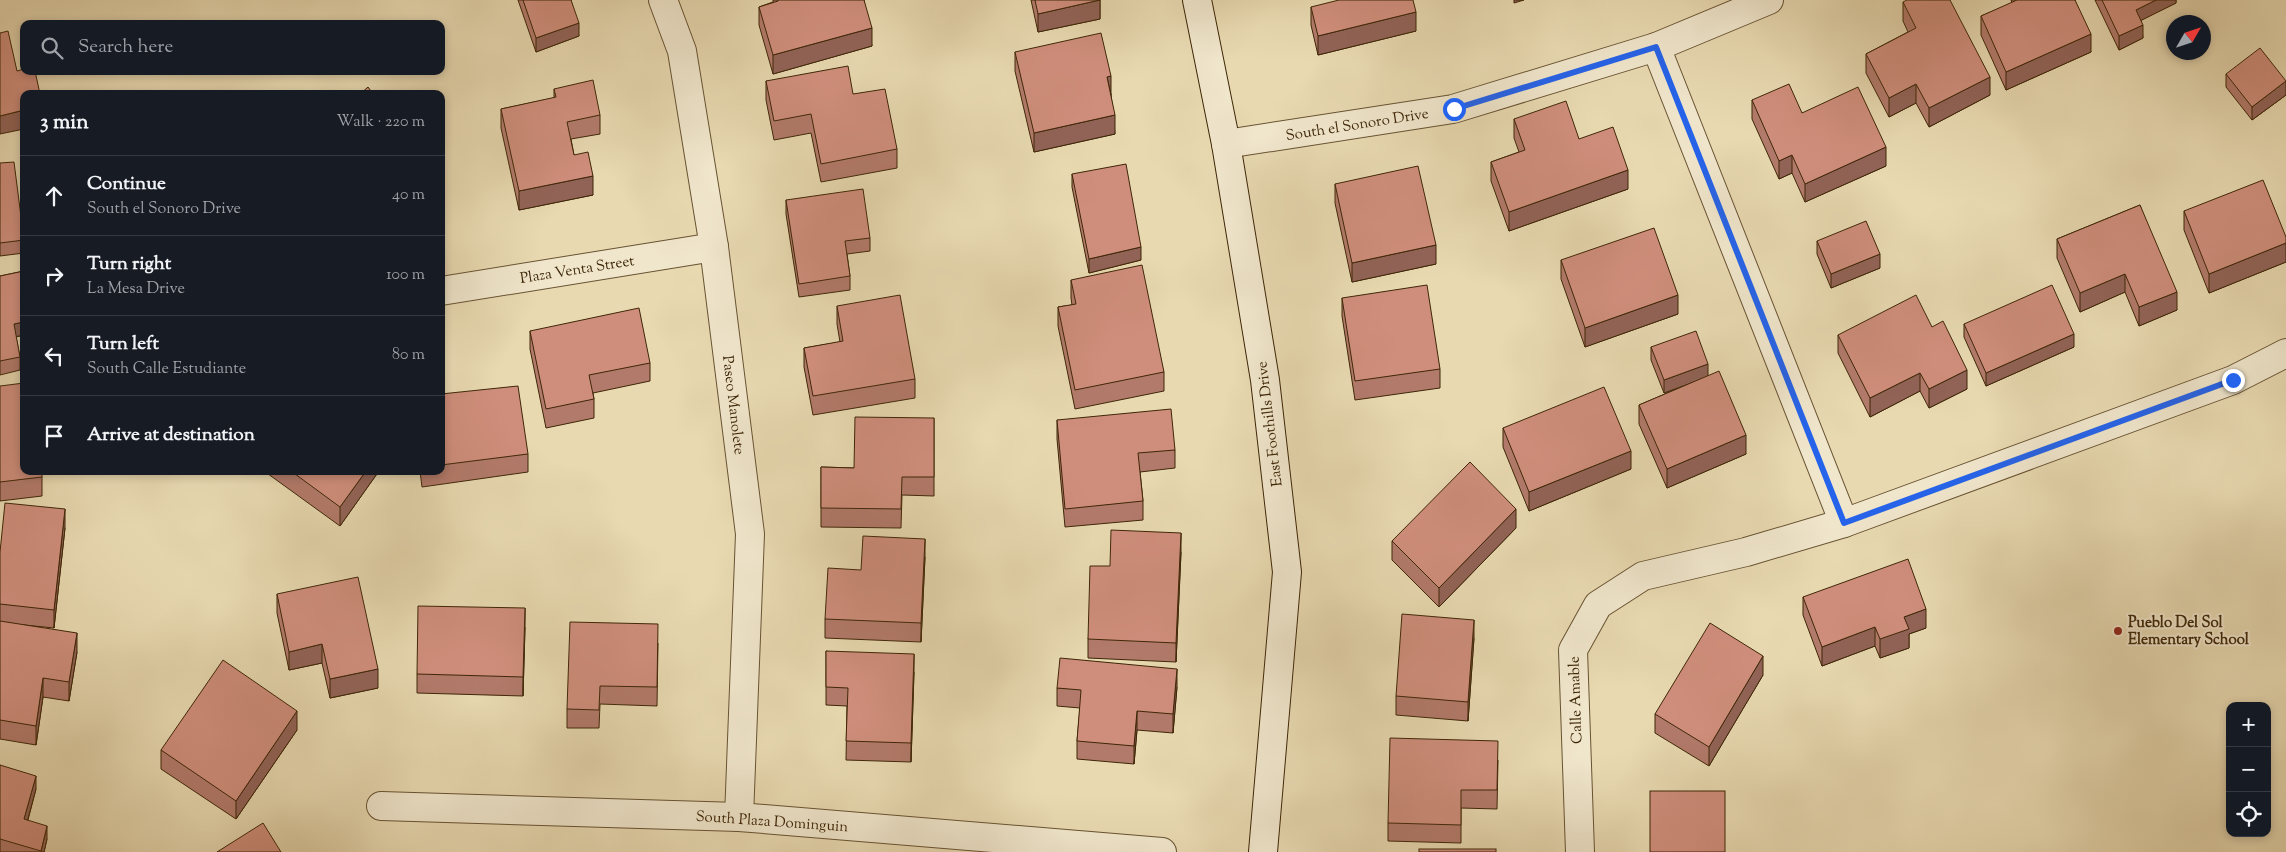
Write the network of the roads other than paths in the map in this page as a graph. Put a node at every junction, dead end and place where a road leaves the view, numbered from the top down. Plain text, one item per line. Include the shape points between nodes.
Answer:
1 (663, 0) edge
2 (1197, 0) edge
3 (1770, 0) edge
4 (1656, 47) junction
5 (1226, 144) junction
6 (714, 247) junction
7 (445, 290) edge
8 (2286, 353) edge
9 (1844, 523) junction
10 (382, 806) dead end
11 (739, 817) junction
12 (1162, 852) edge
13 (1263, 852) edge
14 (1580, 852) edge

1 - 6 street, Paseo Manolete via 682,50
2 - 5 street, East Foothills Drive
3 - 4 street, South el Sonoro Drive
4 - 5 street, South el Sonoro Drive via 1454,109
4 - 9 street
5 - 13 street, East Foothills Drive via 1265,380 1286,572
6 - 7 street, Plaza Venta Street
6 - 11 street, Paseo Manolete via 750,534
8 - 9 street, Calle Amable via 2233,380
9 - 14 street, Calle Amable via 1746,552 1643,576 1598,606 1573,650
10 - 11 street, South Plaza Dominguin
11 - 12 street, South Plaza Dominguin

